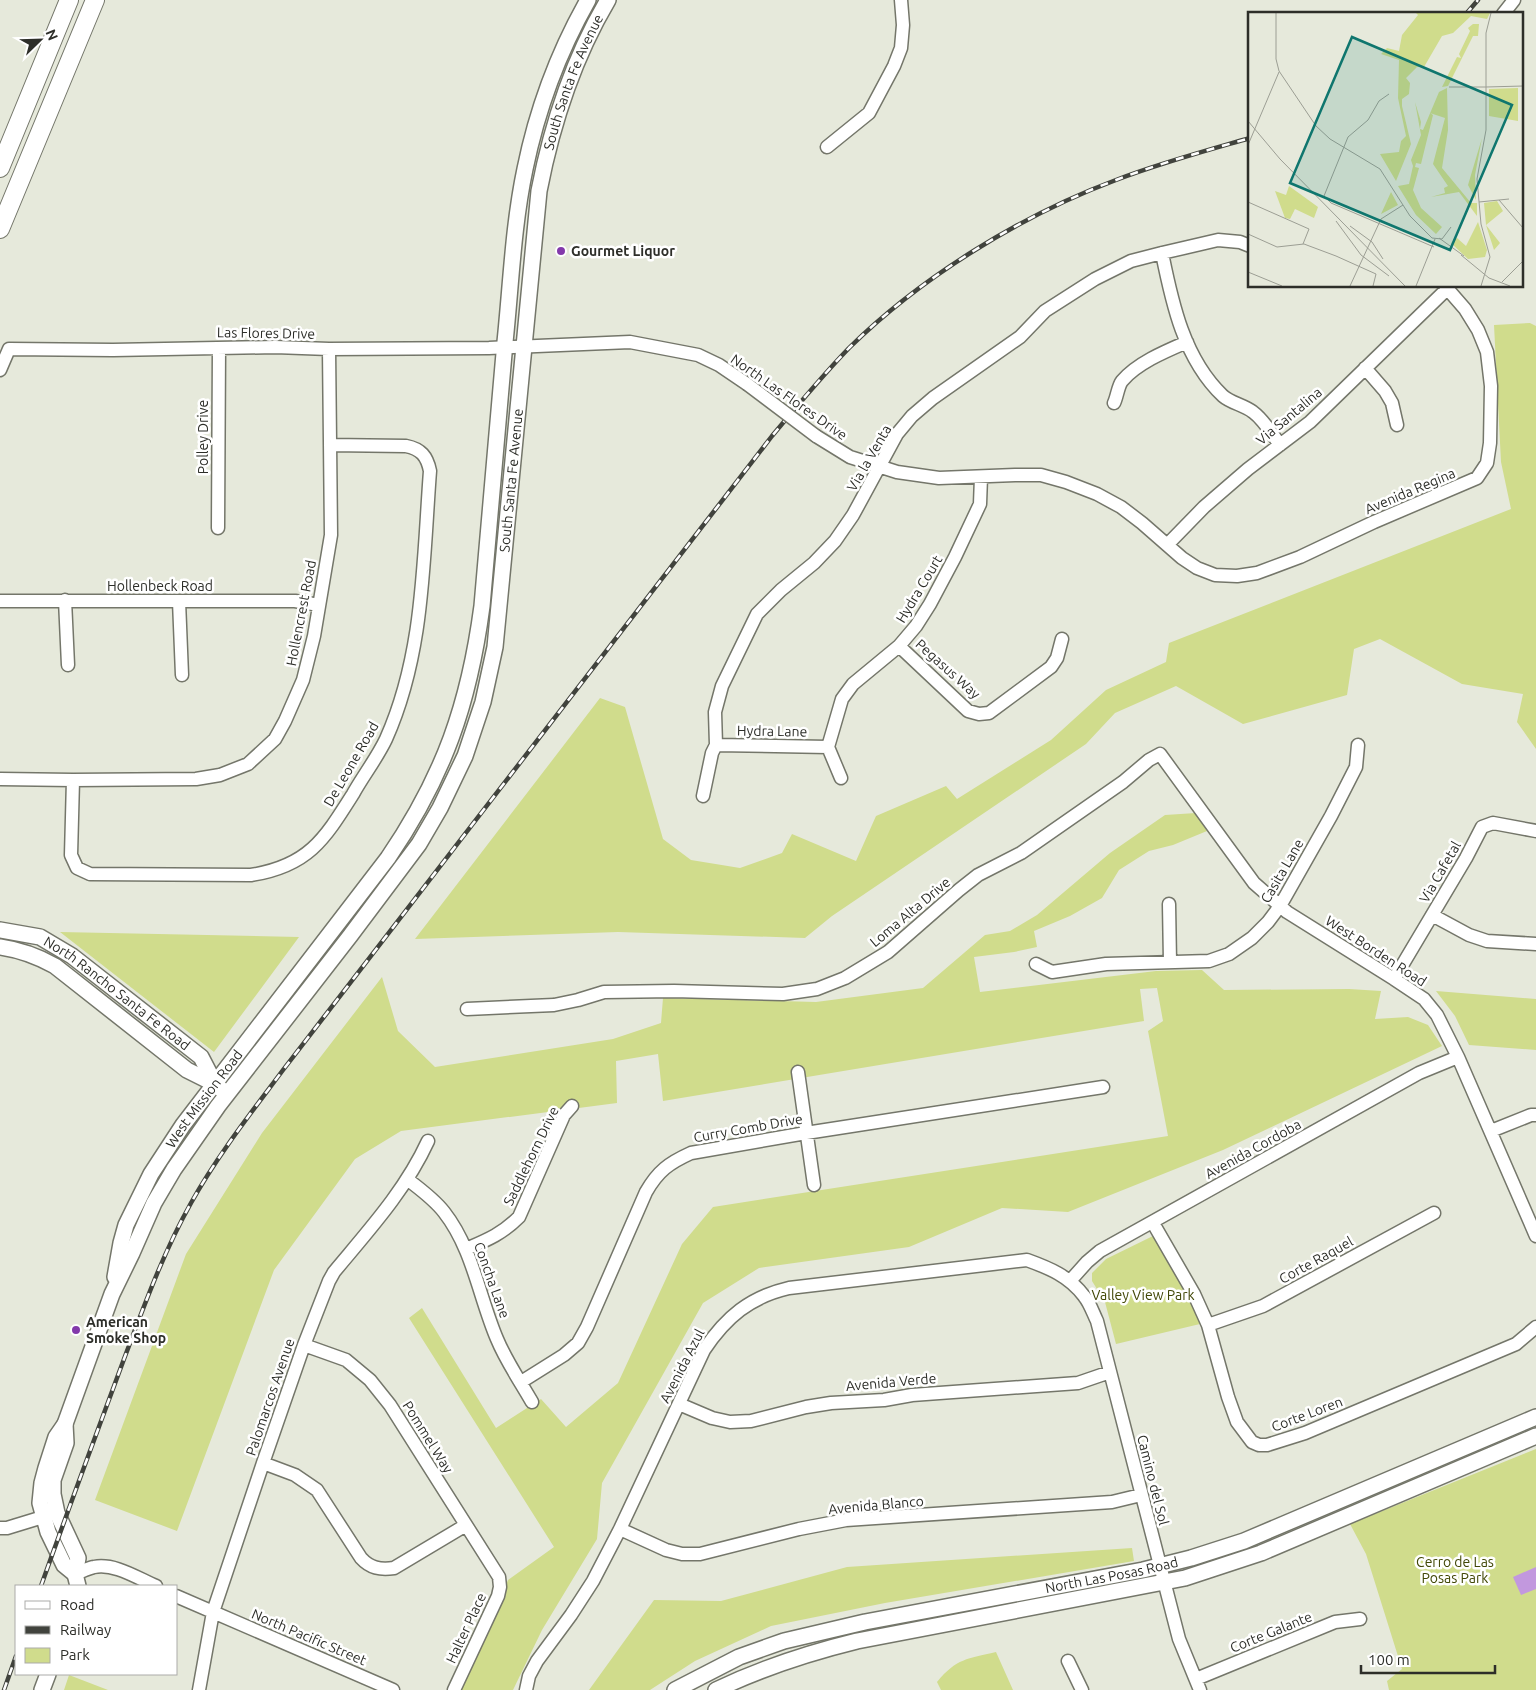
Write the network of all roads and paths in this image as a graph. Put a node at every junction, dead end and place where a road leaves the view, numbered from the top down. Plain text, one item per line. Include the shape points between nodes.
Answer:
1 (69, 0) edge
2 (95, 0) edge
3 (588, 0) edge
4 (608, 0) edge
5 (902, 0) edge
6 (1514, 0) edge
7 (1505, 12) edge
8 (827, 147) dead end
9 (0, 168) edge
10 (0, 229) edge
11 (1248, 245) edge
12 (1162, 252) junction
13 (1446, 288) edge
14 (1187, 342) junction
15 (505, 347) junction
16 (523, 347) junction
17 (219, 348) junction
18 (330, 349) junction
19 (1364, 368) junction
20 (0, 370) edge
21 (1114, 403) dead end
22 (1397, 425) dead end
23 (1280, 444) junction
24 (330, 445) junction
25 (880, 468) junction
26 (981, 477) junction
27 (218, 528) dead end
28 (1167, 545) junction
29 (65, 600) junction
30 (179, 601) junction
31 (0, 602) edge
32 (319, 605) junction
33 (1062, 639) dead end
34 (900, 646) junction
35 (68, 665) dead end
36 (182, 675) dead end
37 (716, 746) junction
38 (1358, 746) dead end
39 (828, 747) junction
40 (1160, 754) joint
41 (841, 778) dead end
42 (0, 779) edge
43 (73, 780) junction
44 (703, 796) dead end
45 (1536, 831) edge
46 (1169, 904) dead end
47 (1280, 906) junction
48 (1432, 915) junction
49 (338, 924) joint
50 (0, 930) edge
51 (350, 936) joint
52 (1536, 944) edge
53 (0, 947) edge
54 (1170, 962) junction
55 (1036, 964) dead end
56 (1394, 978) junction
57 (467, 1009) dead end
58 (1458, 1057) junction
59 (798, 1072) dead end
60 (215, 1084) junction
61 (1102, 1087) dead end
62 (228, 1094) junction
63 (572, 1106) dead end
64 (1536, 1115) edge
65 (1491, 1131) junction
66 (806, 1133) junction
67 (428, 1141) dead end
68 (407, 1179) junction
69 (814, 1185) dead end
70 (1434, 1213) dead end
71 (1152, 1223) junction
72 (1536, 1236) edge
73 (466, 1249) junction
74 (1070, 1281) junction
75 (112, 1294) junction
76 (1208, 1325) junction
77 (1536, 1327) edge
78 (304, 1345) junction
79 (1110, 1372) junction
80 (521, 1382) junction
81 (532, 1402) dead end
82 (679, 1404) junction
83 (1536, 1417) edge
84 (66, 1424) junction
85 (1536, 1436) edge
86 (263, 1463) junction
87 (1141, 1495) junction
88 (43, 1517) junction
89 (466, 1526) junction
90 (0, 1528) edge
91 (620, 1529) junction
92 (1159, 1566) junction
93 (499, 1577) joint
94 (76, 1580) edge
95 (1164, 1583) junction
96 (154, 1585) edge
97 (178, 1597) edge
98 (213, 1612) junction
99 (1360, 1619) dead end
100 (1068, 1661) dead end
101 (48, 1675) edge
102 (1198, 1685) edge
103 (42, 1690) edge
104 (199, 1690) edge
105 (393, 1690) edge
106 (454, 1690) edge
107 (526, 1690) edge
108 (674, 1690) edge
109 (716, 1690) edge
110 (1082, 1690) edge

1 - 9 highway
2 - 10 highway
3 - 15 main road, South Santa Fe Avenue via 561,52 533,132 518,208
4 - 16 main road, South Santa Fe Avenue via 565,91 545,158
5 - 8 street via 901,48 894,66 869,113
6 - 7 street
11 - 12 street, Via la Venta via 1218,240
12 - 14 street via 1171,298
12 - 25 street, Via la Venta via 1131,262 1067,296 1020,337 933,398 897,434
13 - 19 street, Via Santalina
13 - 28 street, Avenida Regina via 1465,309 1487,352 1492,386 1490,443 1486,463 1477,478 1258,573 1216,575 1197,568
14 - 21 street via 1160,354 1121,382
14 - 23 street via 1206,378 1225,398 1254,412
15 - 16 street, Las Flores Drive
15 - 18 street, Las Flores Drive
15 - 49 main road, South Santa Fe Avenue via 482,606 469,684 435,778 409,827
16 - 25 street, North Las Flores Drive, bridge via 630,342 698,355 719,365 850,458
16 - 51 main road, South Santa Fe Avenue via 500,607 483,702 465,756 440,808 419,844
17 - 18 street, Las Flores Drive
17 - 20 street, Las Flores Drive via 9,349
17 - 27 street, Polley Drive
18 - 24 street, Hollencrest Road
19 - 22 street via 1392,403
19 - 23 street, Via Santalina via 1310,422
23 - 28 street, Via Santalina via 1204,507
24 - 32 street, Hollencrest Road via 331,535
24 - 43 street, De Leone Road via 418,448 430,471 421,601 408,678 386,739 335,823 300,860 271,872 251,875 90,874 77,868 71,855
25 - 26 street, North Las Flores Drive via 939,478
25 - 37 street, Via la Venta via 835,541 757,614 722,686 715,712
26 - 28 street, North Las Flores Drive via 1041,475 1066,482 1121,507
26 - 34 street, Hydra Court via 980,504 968,530 930,604
29 - 30 street, Hollenbeck Road
29 - 31 street, Hollenbeck Road
29 - 35 street
30 - 32 street, Hollenbeck Road via 295,601
30 - 36 street
32 - 43 street, Hollencrest Road via 303,680 285,721 275,739 248,764 220,776
33 - 34 street, Pegasus Way via 1051,667 989,713 979,714 968,711
34 - 39 street, Hydra Court via 853,684 842,699
37 - 39 street, Hydra Lane
37 - 44 street, Via la Venta
38 - 47 street, Casita Lane via 1356,767
39 - 41 street
40 - 47 street, West Borden Road via 1254,883
40 - 57 street, Loma Alta Drive via 1022,853 978,875 888,952 846,978 817,989 782,994 604,992 554,1005
42 - 43 street, Hollencrest Road
45 - 48 street, Via Cafetal via 1493,824 1482,827
46 - 54 street
47 - 54 street, Casita Lane via 1252,938 1229,954 1209,961
47 - 56 street, West Borden Road
48 - 52 street via 1487,941
48 - 56 street, Via Cafetal
49 - 60 main road, West Mission Road
50 - 60 main road, North Rancho Santa Fe Road via 40,937 72,956 201,1057
51 - 62 main road, West Mission Road
53 - 60 main road, North Rancho Santa Fe Road via 20,950 55,966 187,1070
54 - 55 street, Casita Lane via 1106,964 1052,972
56 - 58 street, West Borden Road via 1424,999 1437,1015
58 - 65 street, West Borden Road
58 - 71 street, Avenida Cordoba via 1419,1073
59 - 66 street
60 - 62 main road, North Rancho Santa Fe Road
60 - 75 main road, West Mission Road via 161,1158 134,1207 121,1243
61 - 66 street, Curry Comb Drive
62 - 75 main road, West Mission Road via 193,1140 154,1203
63 - 73 street, Saddlehorn Drive via 564,1115 519,1217 493,1238
64 - 65 street
65 - 72 street, West Borden Road
66 - 69 street
66 - 80 street, Curry Comb Drive via 691,1153 663,1169 646,1192 578,1343
67 - 68 street, Palomarcos Avenue
68 - 73 street, Concha Lane via 444,1211
68 - 78 street, Palomarcos Avenue via 334,1272
70 - 76 street, Corte Raquel via 1264,1306
71 - 74 street, Avenida Cordoba via 1100,1251
71 - 76 street, Corte Loren via 1194,1294
73 - 80 street, Concha Lane via 497,1339
74 - 79 street, Camino del Sol via 1085,1297 1097,1321
74 - 82 street, Avenida Azul via 1052,1269 1027,1260 772,1292 740,1309 716,1331
75 - 84 main road, West Mission Road
76 - 77 street, Corte Loren via 1237,1422 1252,1442 1259,1445 1305,1433 1507,1348
78 - 86 street, Palomarcos Avenue
78 - 89 street, Pommel Way via 346,1360 370,1380
79 - 82 street, Avenida Verde via 1078,1383 830,1403 751,1421 730,1422 712,1418
79 - 87 street, Camino del Sol
80 - 81 street, Concha Lane
82 - 91 street, Avenida Azul
83 - 92 main road, North Las Posas Road via 1244,1541
84 - 88 main road, West Mission Road via 56,1437 42,1483 40,1503
84 - 94 main road, West Mission Road via 66,1443 53,1480 53,1494 57,1513 78,1558
85 - 95 main road, North Las Posas Road via 1261,1552
86 - 89 street via 295,1475 318,1490 361,1558 366,1564 381,1570 394,1568
86 - 98 street, Palomarcos Avenue
87 - 91 street, Avenida Blanco via 1112,1502 846,1520 700,1554 666,1550
87 - 92 street, Camino del Sol
88 - 90 street
88 - 94 main road, West Mission Road via 64,1565
89 - 93 street, Pommel Way
91 - 107 street, Avenida Azul via 593,1581 537,1661
92 - 95 street, Camino del Sol
92 - 108 main road, North Las Posas Road via 792,1639 739,1657
93 - 106 street, Halter Place via 498,1596
94 - 96 street via 93,1567 103,1566
95 - 102 street, Camino del Sol via 1179,1639
95 - 109 main road, North Las Posas Road via 819,1650 754,1672
97 - 98 street, North Pacific Street
98 - 104 street, Palomarcos Avenue
98 - 105 street, North Pacific Street
99 - 102 street, Corte Galante via 1335,1622
100 - 110 street
101 - 103 main road

